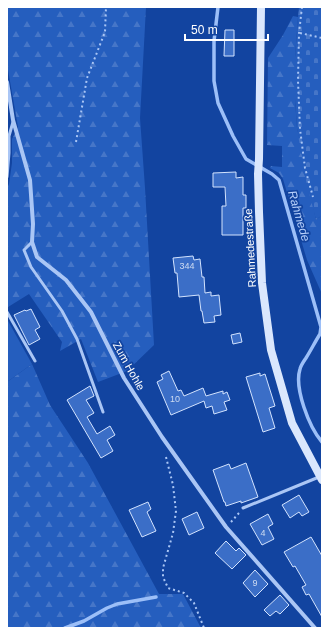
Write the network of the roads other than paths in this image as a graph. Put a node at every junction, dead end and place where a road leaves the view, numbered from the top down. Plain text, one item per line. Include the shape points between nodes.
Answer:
1 (261, 7) edge
2 (7, 82) edge
3 (13, 120) junction
4 (7, 178) edge
5 (32, 242) junction
6 (7, 312) edge
7 (35, 361) dead end
8 (103, 412) dead end
9 (321, 479) edge
10 (243, 508) road end
11 (315, 628) edge

1 - 9 main road, Rahmedestraße via 258,174 262,283 271,350 292,423
2 - 3 street, Zum Hohle
3 - 4 lane via 9,136
3 - 5 street, Zum Hohle via 30,180
5 - 8 lane via 24,250 31,267 62,311 77,339
5 - 11 street, Zum Hohle via 37,257 66,280 91,312 124,378 226,527
6 - 7 lane
9 - 10 lane, Rahmedestraße

